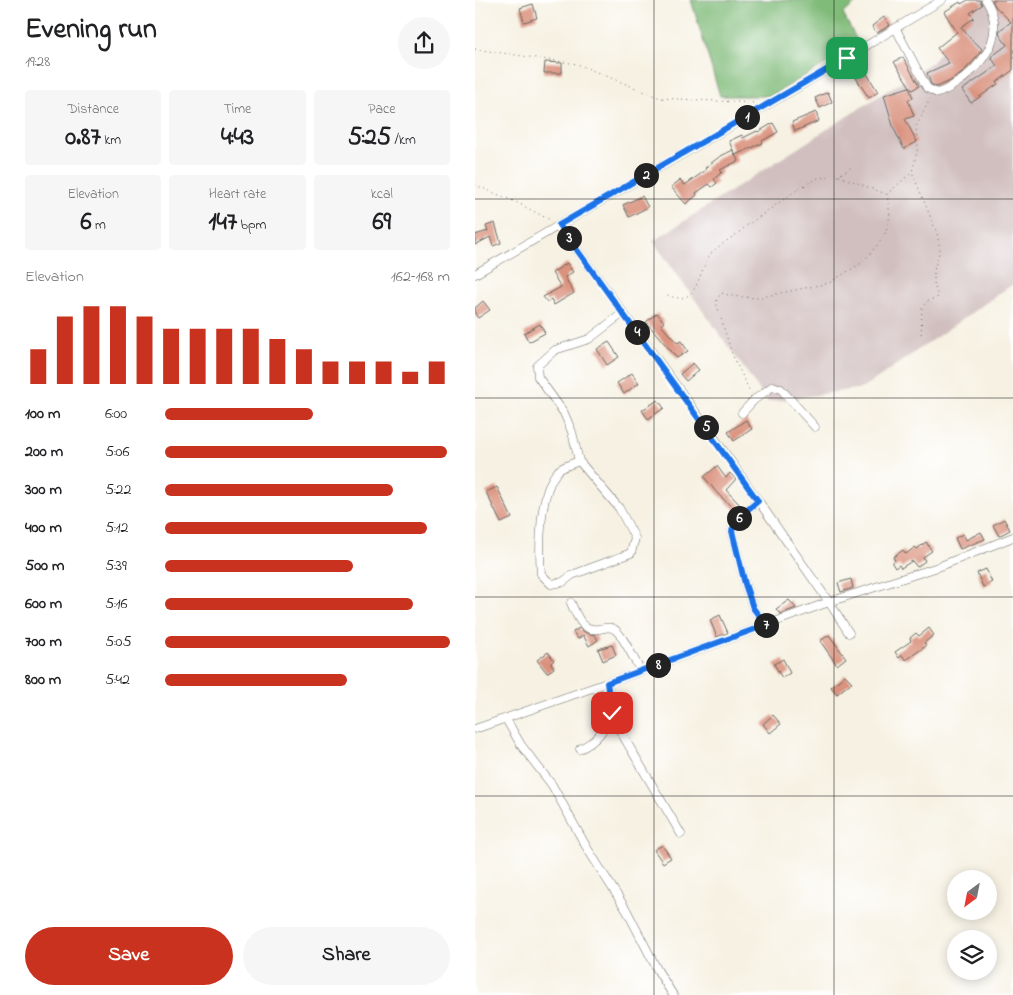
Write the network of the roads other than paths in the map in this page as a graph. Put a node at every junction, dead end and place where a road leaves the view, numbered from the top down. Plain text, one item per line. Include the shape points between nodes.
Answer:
1 (942, 0) edge
2 (986, 0) edge
3 (896, 29) junction
4 (559, 225) junction
5 (475, 274) edge
6 (623, 313) junction
7 (742, 413) dead end
8 (815, 426) dead end
9 (579, 461) junction
10 (758, 501) junction
11 (1013, 537) edge
12 (829, 602) junction
13 (571, 603) dead end
14 (766, 625) junction
15 (849, 633) dead end
16 (641, 671) junction
17 (607, 683) junction
18 (612, 713) junction
19 (506, 719) junction
20 (475, 729) edge
21 (580, 749) dead end
22 (681, 834) dead end
23 (673, 995) edge

1 - 3 street
2 - 3 street via 994,22 991,46 981,63 943,92 933,92 925,84
3 - 4 street
4 - 5 street
4 - 6 street
6 - 9 street via 589,339 555,350 537,366 538,377 564,413
6 - 10 street
7 - 8 street via 773,386 781,389
9 - 9 street via 619,508 635,538 631,554 551,584 541,574 539,548 548,486 559,470
10 - 12 street
10 - 14 street via 738,518 732,531 747,592 753,608
11 - 12 street via 938,567
12 - 14 street
12 - 15 street
13 - 16 street via 588,629 606,627 622,635
14 - 16 street
16 - 17 street
17 - 18 street
17 - 19 street
18 - 21 street via 598,738
18 - 22 street
19 - 20 street
19 - 23 street via 521,745 552,785

